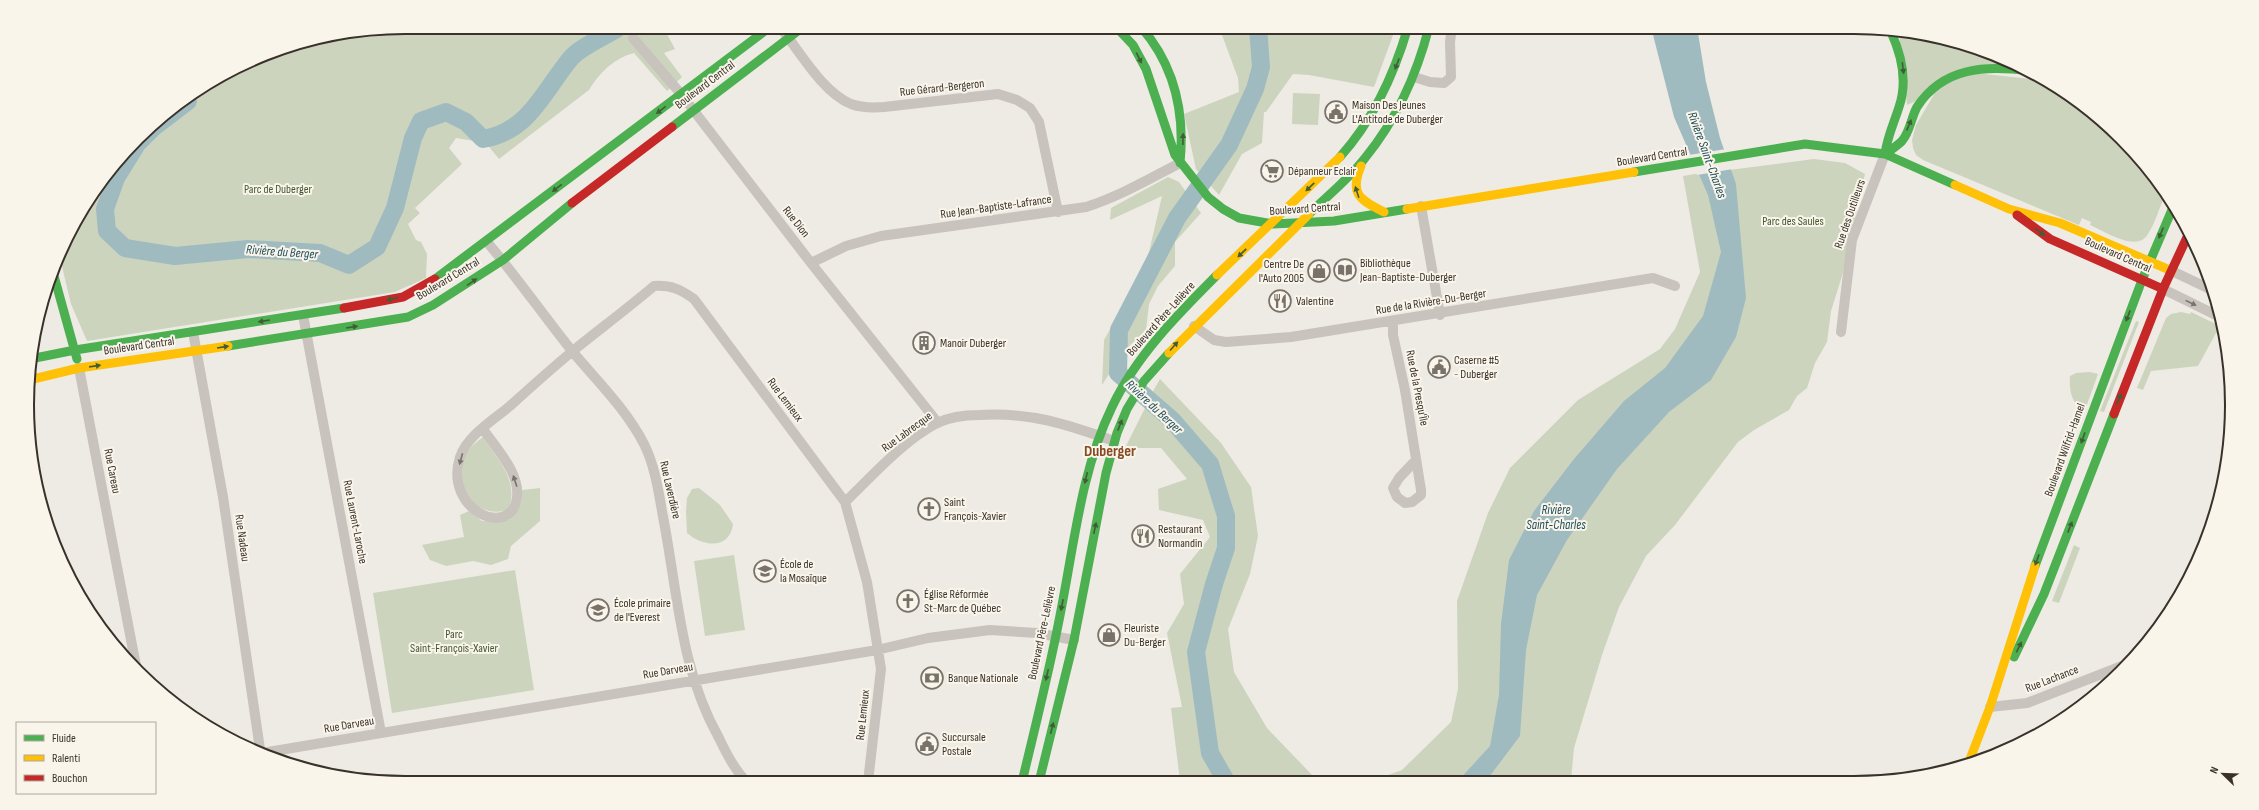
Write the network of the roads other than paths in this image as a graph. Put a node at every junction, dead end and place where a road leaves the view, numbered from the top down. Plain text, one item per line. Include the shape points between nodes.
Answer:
1 (761, 34) edge
2 (786, 34) edge
3 (794, 34) edge
4 (1123, 34) edge
5 (1146, 34) edge
6 (1406, 34) edge
7 (1427, 34) edge
8 (1451, 34) edge
9 (1893, 36) edge
10 (633, 38) dead end
11 (789, 38) junction
12 (2009, 68) edge
13 (1414, 77) junction
14 (681, 94) junction
15 (693, 110) junction
16 (1885, 154) junction
17 (1365, 159) junction
18 (1180, 163) junction
19 (1421, 206) junction
20 (2009, 209) junction
21 (1058, 212) junction
22 (1384, 212) junction
23 (2171, 213) edge
24 (1300, 223) junction
25 (1270, 226) junction
26 (2186, 239) edge
27 (487, 242) junction
28 (503, 260) junction
29 (2150, 261) junction
30 (811, 263) junction
31 (2172, 271) junction
32 (2142, 280) junction
33 (56, 282) edge
34 (1675, 286) dead end
35 (2205, 287) edge
36 (2163, 289) junction
37 (2213, 314) edge
38 (304, 315) junction
39 (1440, 315) junction
40 (1393, 322) junction
41 (1194, 326) junction
42 (193, 332) junction
43 (1841, 332) dead end
44 (307, 334) junction
45 (75, 350) junction
46 (572, 351) junction
47 (196, 352) junction
48 (37, 358) edge
49 (79, 368) junction
50 (35, 379) edge
51 (938, 423) junction
52 (483, 429) junction
53 (1098, 436) junction
54 (1114, 441) junction
55 (1416, 460) dead end
56 (845, 502) junction
57 (1056, 637) junction
58 (1074, 640) junction
59 (877, 650) junction
60 (135, 659) edge
61 (2114, 669) edge
62 (693, 680) junction
63 (1990, 707) junction
64 (381, 733) junction
65 (260, 746) edge
66 (272, 751) edge
67 (1971, 757) edge
68 (741, 776) edge
69 (869, 776) edge
70 (1023, 776) edge
71 (1040, 776) edge

1 - 14 main road, Boulevard Central
2 - 11 street, Rue Gérard-Bergeron
3 - 11 main road, Boulevard Central
4 -> 18 main road, Boulevard Central via 1133,44 1156,92 1171,148
18 -> 5 main road via 1184,141 1175,91 1160,52
6 -> 25 main road, Boulevard Père-Lelièvre via 1388,84 1358,135
7 - 13 main road
8 - 13 street via 1452,69 1448,80 1439,83
9 -> 16 main road via 1902,58 1904,90 1887,136
10 - 14 street, Rue Dion
11 - 15 main road, Boulevard Central
11 - 21 street, Rue Gérard-Bergeron via 824,83 850,104 867,108 884,107 998,94 1017,100 1030,108 1040,122
16 -> 12 main road via 1903,140 1924,95 1946,77 1983,67
13 - 17 main road via 1396,114
14 - 15 street, Rue Dion
14 -> 27 main road, Boulevard Central
15 - 28 main road, Boulevard Central via 555,216
15 - 30 street, Rue Dion
16 - 19 main road, Boulevard Central via 1805,144
16 - 20 main road, Boulevard Central
16 - 43 street, Rue des Outilleurs via 1852,240
22 -> 17 main road, Boulevard Central via 1363,202 1357,193 1356,176
17 - 24 main road
18 - 21 street, Rue Jean-Baptiste-Lafrance via 1108,200
18 - 25 main road, Boulevard Central via 1209,200 1218,207 1251,223
19 - 22 main road, Boulevard Central
19 - 39 street
20 - 29 main road, Boulevard Central via 2060,224
20 -> 32 main road, Boulevard Central via 2050,239
21 - 30 street, Rue Jean-Baptiste-Lafrance via 881,236 846,246
22 - 24 main road, Boulevard Central via 1334,221
23 -> 29 main road, Boulevard Wilfrid-Hamel
24 - 25 main road, Boulevard Central
24 - 41 main road
25 -> 53 main road, Boulevard Père-Lelièvre via 1188,306 1137,364 1114,402
26 - 31 main road, Boulevard Wilfrid-Hamel
27 - 28 street, Rue Laverdière
27 -> 38 main road, Boulevard Central via 443,275 403,297
44 -> 28 main road, Boulevard Central via 408,317 434,306
28 - 46 street, Rue Laverdière
29 - 31 main road, Boulevard Central
29 - 32 main road, Boulevard Wilfrid-Hamel
30 - 51 street, Rue Dion
31 - 35 street, Boulevard Central
31 - 36 main road, Boulevard Wilfrid-Hamel
32 - 36 main road, Boulevard Central
32 -> 63 main road, Boulevard Wilfrid-Hamel via 2027,587
33 - 45 main road, Rue Careau
34 - 39 street, Rue de la Rivière-Du-Berger via 1653,278
36 -> 37 street, Boulevard Central
63 -> 36 main road, Boulevard Wilfrid-Hamel via 2044,594
38 -> 42 main road, Boulevard Central
38 - 44 street, Rue Laurent-Laroche
39 - 40 street, Rue de la Rivière-Du-Berger
40 - 41 street, Rue de la Rivière-Du-Berger via 1291,338 1226,342 1214,340
40 - 55 street, Rue de la Presqu'Île via 1393,335
54 -> 41 main road via 1127,409 1149,376
42 - 45 main road, Boulevard Central
42 - 47 street, Rue Nadeau
47 -> 44 main road, Boulevard Central
44 - 64 street, Rue Laurent-Laroche
45 - 48 main road, Boulevard Central
45 - 49 main road, Rue Careau
46 - 52 street, Rue Lemieux
46 - 56 street, Rue Lemieux via 654,286 667,285 681,290 694,299
46 - 62 street, Rue Laverdière via 619,406 644,444 655,476 675,580 682,639
49 -> 47 main road, Boulevard Central
47 - 65 street, Rue Nadeau via 223,497
49 - 50 main road, Boulevard Central
49 - 60 street, Rue Careau
51 - 53 street, Rue Labrecque via 962,416 1006,413 1062,423
51 - 56 street, Rue Labrecque via 881,467
52 -> 52 street, Rue Lemieux via 468,442 460,458 458,478 462,496 470,508 484,516 508,515 516,506 516,479
53 - 54 street, Rue Labrecque
53 -> 57 main road, Boulevard Père-Lelièvre via 1086,478
58 -> 54 main road
56 - 59 street, Rue Lemieux via 867,582
57 - 58 street, Rue Darveau
57 - 59 street, Rue Darveau via 990,630 928,638
57 -> 70 main road, Boulevard Père-Lelièvre
71 -> 58 main road
59 - 62 street, Rue Darveau
59 - 69 street, Rue Lemieux via 881,669
61 - 63 street, Rue Lachance via 2027,703
62 - 64 street, Rue Darveau
62 - 68 street, Rue Laverdière via 706,715
63 - 67 main road, Boulevard Wilfrid-Hamel
64 - 66 street, Rue Darveau

